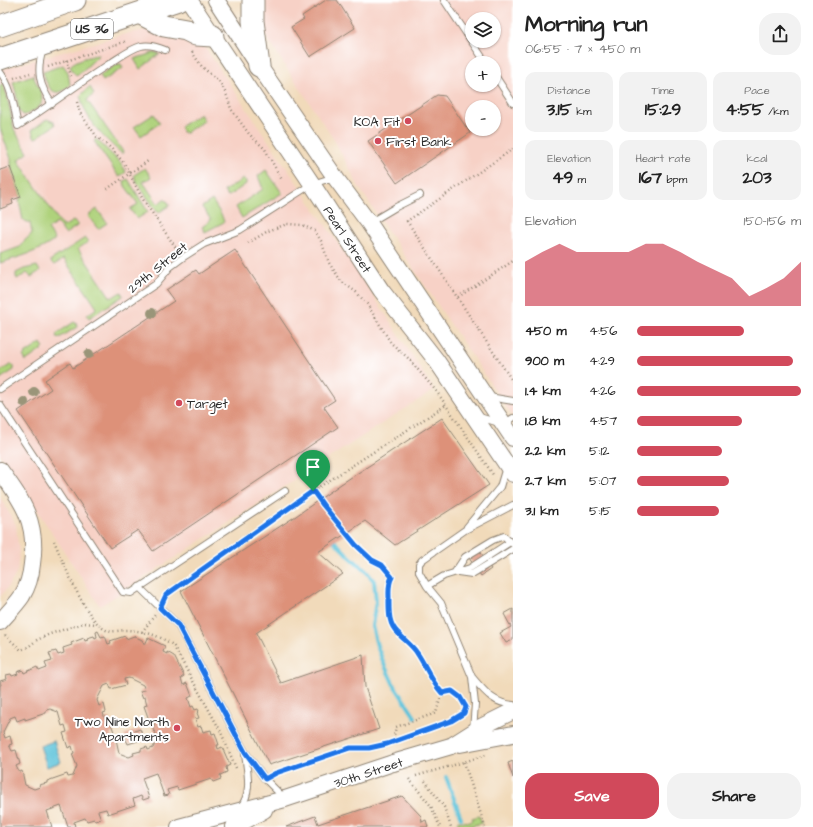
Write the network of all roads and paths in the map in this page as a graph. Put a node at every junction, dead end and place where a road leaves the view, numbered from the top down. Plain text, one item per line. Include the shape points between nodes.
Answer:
1 (75, 0) edge
2 (178, 0) edge
3 (189, 0) edge
4 (216, 0) edge
5 (254, 0) edge
6 (444, 0) edge
7 (139, 13) junction
8 (0, 26) edge
9 (213, 36) junction
10 (132, 40) dead end
11 (45, 45) junction
12 (191, 49) dead end
13 (165, 50) dead end
14 (481, 56) edge
15 (0, 59) edge
16 (66, 60) junction
17 (259, 66) junction
18 (39, 71) junction
19 (0, 72) edge
20 (5, 80) junction
21 (72, 80) dead end
22 (501, 85) edge
23 (77, 102) dead end
24 (513, 103) edge
25 (52, 104) junction
26 (513, 149) edge
27 (148, 161) dead end
28 (129, 174) junction
29 (282, 180) dead end
30 (337, 180) junction
31 (312, 184) junction
32 (107, 189) dead end
33 (420, 195) dead end
34 (370, 223) junction
35 (248, 243) dead end
36 (182, 258) junction
37 (513, 261) edge
38 (458, 297) junction
39 (513, 382) edge
40 (0, 389) edge
41 (484, 396) junction
42 (513, 401) edge
43 (0, 405) edge
44 (446, 405) junction
45 (473, 415) junction
46 (508, 421) edge
47 (513, 438) edge
48 (510, 469) edge
49 (0, 470) edge
50 (500, 487) junction
51 (285, 491) dead end
52 (313, 491) junction
53 (513, 506) edge
54 (465, 530) junction
55 (54, 541) dead end
56 (512, 543) edge
57 (513, 549) edge
58 (456, 572) junction
59 (427, 586) junction
60 (139, 587) junction
61 (160, 608) junction
62 (0, 622) edge
63 (97, 624) junction
64 (0, 630) edge
65 (142, 632) junction
66 (472, 677) junction
67 (442, 693) junction
68 (513, 705) edge
69 (513, 712) edge
70 (473, 732) junction
71 (513, 734) edge
72 (397, 742) dead end
73 (451, 746) junction
74 (245, 752) junction
75 (489, 754) dead end
76 (464, 762) junction
77 (416, 776) dead end
78 (265, 779) junction
79 (409, 779) dead end
80 (425, 781) dead end
81 (246, 786) junction
82 (285, 799) junction
83 (236, 819) edge
84 (179, 827) edge
85 (440, 827) edge
86 (451, 827) edge
87 (486, 827) edge

1 - 8 highway, US 36
2 - 7 highway, US 36
3 - 9 main road, Pearl Street
4 - 17 main road, Pearl Street
5 - 17 highway via 252,21
6 - 14 lane
7 - 9 highway via 164,26 186,30 196,35
7 - 11 highway, US 36
9 - 31 main road, Pearl Street
10 - 16 path
11 - 15 highway, US 36
11 - 18 lane
12 - 29 path via 202,67 220,82 231,109 249,134 266,149
13 - 25 lane via 148,46 133,49
16 - 18 path
16 - 21 path
17 - 30 main road, Pearl Street
18 - 20 path
18 - 25 lane via 42,88
19 - 20 lane
20 - 25 lane via 12,96 18,126
22 - 24 lane
23 - 28 path via 80,113 97,137 121,159
26 - 38 path via 407,221
27 - 28 path
28 - 32 path
28 - 36 path
30 - 31 lane
30 - 34 main road, Pearl Street
31 - 36 lane, 29th Street via 240,230 204,244
31 - 45 main road, Pearl Street via 381,290 436,360
33 - 34 lane
34 - 41 main road, Pearl Street
35 - 44 path via 268,231 287,224 302,225 315,231 329,263 341,281 367,304 392,343 408,358
36 - 40 lane, 29th Street via 170,267 156,284
37 - 38 path
38 - 39 path
41 - 42 lane
41 - 46 main road, Pearl Street
43 - 60 lane via 123,592 131,593
44 - 50 path
44 - 52 path
45 - 46 lane
45 - 48 main road, Pearl Street
46 - 47 main road, Pearl Street
48 - 50 lane
49 - 62 main road via 26,511 31,523 34,545 27,585
50 - 54 lane
51 - 60 lane
52 - 61 path via 166,595
52 - 67 path via 356,545 372,560 382,565 392,577 389,583 390,622 398,634 418,653 433,683
53 - 54 lane
54 - 59 lane via 419,564 419,572
55 - 63 path via 85,607
56 - 58 lane via 470,568
56 - 58 lane via 504,536 494,540 465,557
57 - 58 lane via 472,574
58 - 59 lane
59 - 66 lane via 441,603
60 - 61 lane
61 - 65 path
61 - 74 lane via 178,625
63 - 64 path via 84,623 50,634 21,650
63 - 65 path via 106,630
65 - 81 path via 160,637 173,645 220,730
66 - 68 lane via 490,698
66 - 70 lane via 475,704
67 - 72 path via 436,713 396,727 394,735
67 - 78 path, bridge via 452,691 460,697 466,707 464,713 451,721 387,744 369,748 350,748
69 - 70 main road, 30th Street
70 - 73 main road, 30th Street
71 - 73 main road, 30th Street
73 - 82 main road, 30th Street, bridge
74 - 78 lane
74 - 81 lane
75 - 76 path
76 - 77 path, bridge
76 - 87 path
78 - 82 lane
79 - 85 path via 432,806
80 - 86 path via 444,808
81 - 83 lane via 247,795
82 - 83 main road, 30th Street
83 - 84 main road, 30th Street

